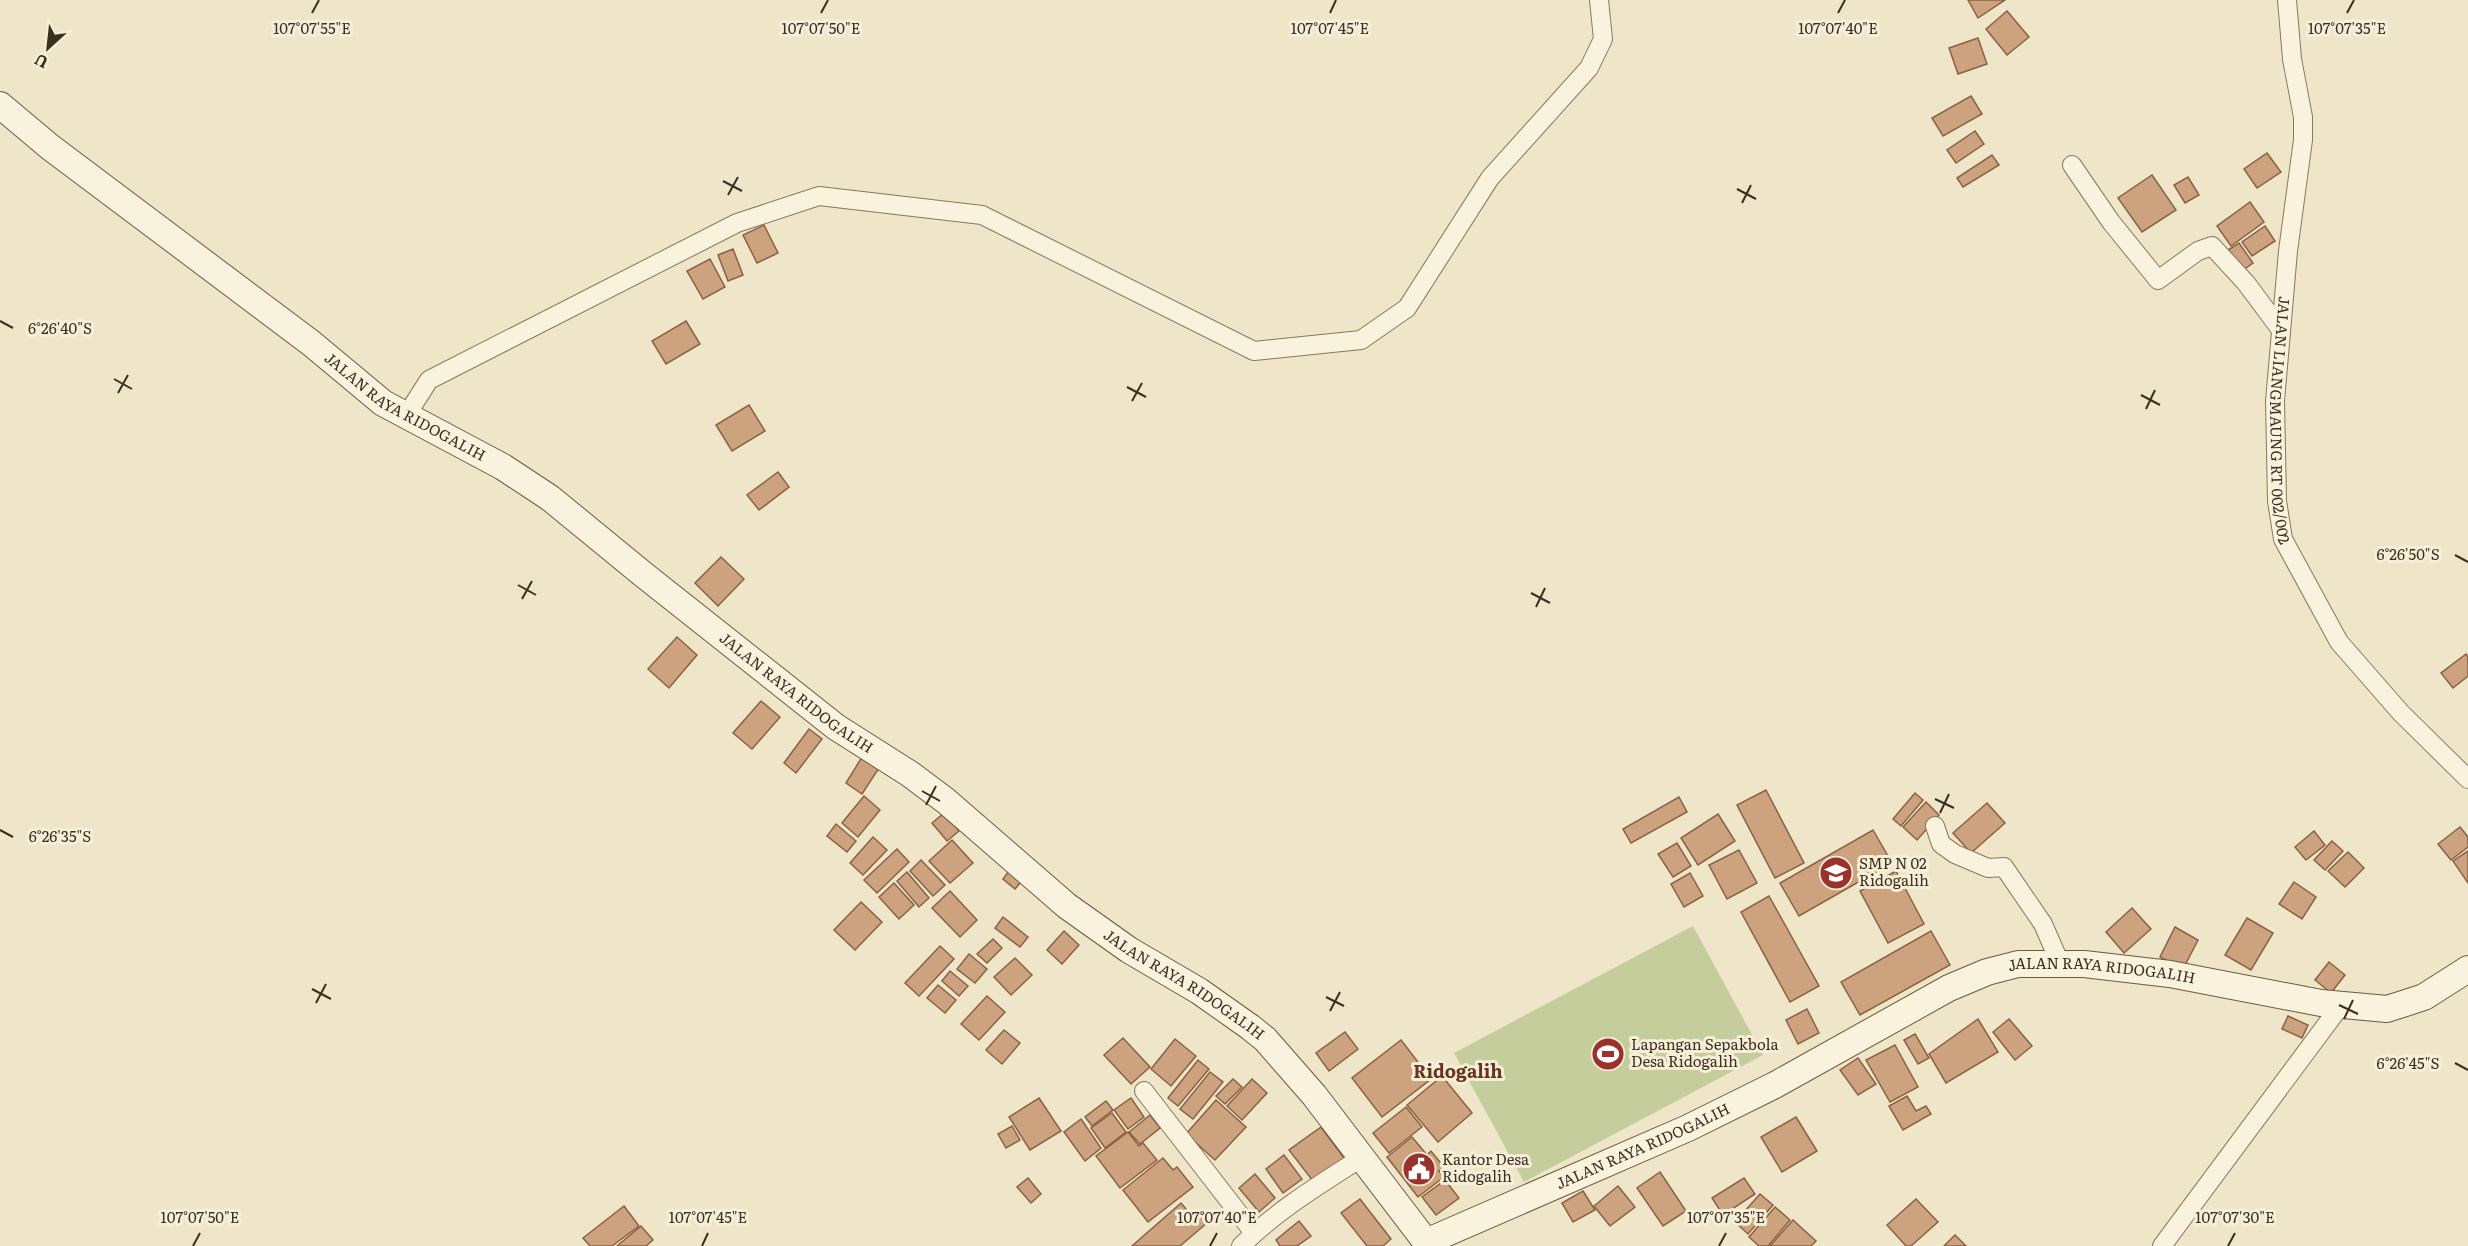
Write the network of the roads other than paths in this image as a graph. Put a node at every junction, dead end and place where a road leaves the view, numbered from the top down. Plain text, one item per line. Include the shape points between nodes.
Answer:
1 (1599, 0) edge
2 (2287, 0) edge
3 (0, 105) edge
4 (2072, 165) dead end
5 (2281, 330) junction
6 (406, 416) junction
7 (2468, 779) edge
8 (1935, 826) dead end
9 (2060, 963) junction
10 (2468, 969) edge
11 (2341, 1005) junction
12 (1144, 1091) dead end
13 (1361, 1158) junction
14 (1247, 1240) edge
15 (1425, 1245) edge
16 (2162, 1246) edge

1 - 6 street via 1603,39 1589,68 1490,178 1407,308 1361,340 1254,351 982,215 819,196 737,223 429,380
2 - 5 street, JALAN LIANGMAUNG RT 002/002 via 2303,140
3 - 6 street, JALAN RAYA RIDOGALIH via 311,343 383,403
4 - 5 street via 2110,222 2158,280 2198,251 2212,246
5 - 7 street, JALAN LIANGMAUNG RT 002/002 via 2275,401 2277,501 2283,539 2339,642 2401,713
6 - 13 street, JALAN RAYA RIDOGALIH via 503,467 550,498 836,727 946,801 1091,924 1250,1027 1293,1070
8 - 9 street via 1941,844 1955,854 1988,868 2004,867 2043,924
9 - 11 street, JALAN RAYA RIDOGALIH via 2170,974
9 - 15 street, JALAN RAYA RIDOGALIH via 2018,964 1968,979 1766,1090
10 - 11 street, JALAN RAYA RIDOGALIH via 2424,997 2387,1009
11 - 16 street
12 - 14 street
13 - 14 street via 1304,1195
13 - 15 street, JALAN RAYA RIDOGALIH

